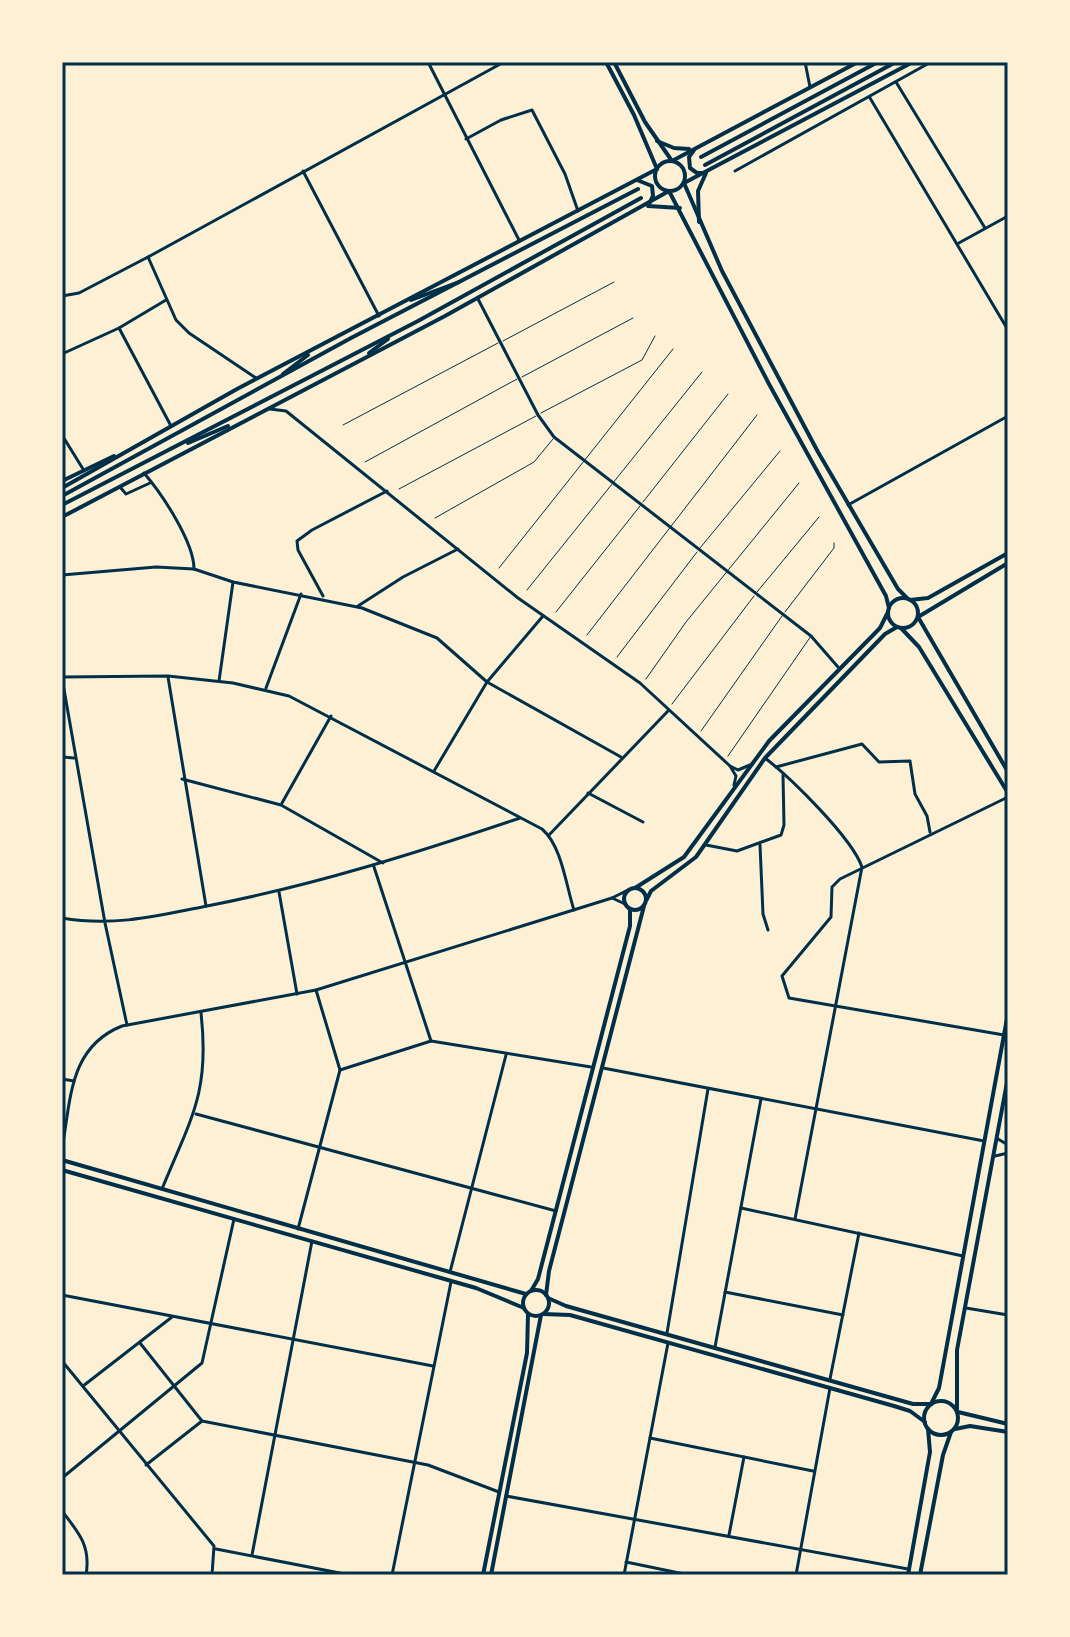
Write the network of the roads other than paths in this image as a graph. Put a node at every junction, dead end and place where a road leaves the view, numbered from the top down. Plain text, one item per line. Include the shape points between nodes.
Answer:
1 (428, 62) edge
2 (504, 62) edge
3 (606, 62) edge
4 (614, 62) edge
5 (805, 62) edge
6 (858, 62) edge
7 (878, 62) edge
8 (896, 62) edge
9 (913, 62) edge
10 (931, 62) edge
11 (896, 82) junction
12 (810, 87) junction
13 (444, 95) junction
14 (870, 98) junction
15 (466, 139) junction
16 (657, 141) junction
17 (695, 148) junction
18 (701, 157) dead end
19 (672, 161) junction
20 (705, 165) dead end
21 (657, 169) junction
22 (303, 171) junction
23 (735, 171) dead end
24 (706, 173) junction
25 (634, 179) junction
26 (684, 183) junction
27 (638, 189) dead end
28 (669, 191) junction
29 (641, 198) dead end
30 (648, 206) junction
31 (680, 208) junction
32 (578, 211) junction
33 (1008, 216) edge
34 (699, 222) junction
35 (985, 228) junction
36 (520, 242) junction
37 (957, 244) junction
38 (148, 257) junction
39 (472, 277) junction
40 (614, 282) dead end
41 (62, 296) edge
42 (477, 297) junction
43 (166, 300) junction
44 (401, 304) junction
45 (379, 316) junction
46 (633, 318) dead end
47 (119, 328) junction
48 (1008, 330) edge
49 (397, 332) junction
50 (655, 336) dead end
51 (501, 342) junction
52 (316, 348) junction
53 (673, 349) dead end
54 (62, 354) edge
55 (350, 365) junction
56 (702, 372) dead end
57 (520, 378) junction
58 (258, 379) junction
59 (277, 380) junction
60 (728, 394) dead end
61 (270, 409) junction
62 (254, 415) junction
63 (538, 415) junction
64 (757, 415) dead end
65 (1008, 416) edge
66 (343, 425) dead end
67 (171, 426) junction
68 (62, 435) edge
69 (554, 437) junction
70 (134, 448) junction
71 (780, 451) dead end
72 (163, 452) junction
73 (585, 461) junction
74 (365, 462) dead end
75 (83, 469) junction
76 (144, 473) junction
77 (62, 481) edge
78 (151, 482) junction
79 (613, 482) junction
80 (799, 483) dead end
81 (120, 487) junction
82 (62, 488) edge
83 (399, 489) dead end
84 (387, 491) junction
85 (62, 496) edge
86 (641, 504) junction
87 (62, 505) edge
88 (848, 505) junction
89 (62, 517) edge
90 (819, 517) dead end
91 (435, 518) dead end
92 (670, 526) junction
93 (834, 543) dead end
94 (699, 548) junction
95 (458, 549) junction
96 (1008, 553) edge
97 (1008, 563) edge
98 (499, 568) dead end
99 (194, 569) junction
100 (728, 571) junction
101 (62, 575) edge
102 (233, 582) junction
103 (527, 590) dead end
104 (757, 593) junction
105 (301, 594) junction
106 (324, 598) junction
107 (909, 599) junction
108 (358, 607) junction
109 (888, 610) junction
110 (556, 612) dead end
111 (783, 614) junction
112 (543, 616) junction
113 (918, 617) junction
114 (899, 627) junction
115 (587, 635) dead end
116 (811, 636) junction
117 (617, 657) dead end
118 (838, 667) junction
119 (168, 676) junction
120 (62, 678) edge
121 (646, 679) dead end
122 (219, 681) junction
123 (487, 682) junction
124 (265, 689) junction
125 (672, 704) dead end
126 (669, 710) junction
127 (331, 716) junction
128 (701, 731) dead end
129 (728, 756) dead end
130 (62, 757) edge
131 (621, 757) junction
132 (74, 758) junction
133 (765, 758) junction
134 (750, 765) junction
135 (730, 766) junction
136 (776, 767) junction
137 (434, 771) junction
138 (1008, 772) edge
139 (783, 775) junction
140 (182, 779) junction
141 (734, 788) junction
142 (588, 793) junction
143 (1008, 795) edge
144 (281, 805) junction
145 (520, 818) junction
146 (643, 822) dead end
147 (930, 833) junction
148 (549, 835) junction
149 (706, 845) junction
150 (760, 845) junction
151 (385, 865) junction
152 (374, 867) junction
153 (862, 867) junction
154 (635, 888) junction
155 (628, 890) junction
156 (279, 892) junction
157 (612, 898) junction
158 (647, 899) junction
159 (625, 904) junction
160 (206, 906) junction
161 (644, 906) junction
162 (630, 909) junction
163 (574, 910) junction
164 (62, 918) edge
165 (105, 923) junction
166 (768, 930) dead end
167 (405, 964) junction
168 (316, 990) junction
169 (297, 994) junction
170 (838, 1003) junction
171 (201, 1013) junction
172 (1008, 1013) edge
173 (127, 1025) junction
174 (1004, 1035) junction
175 (431, 1041) junction
176 (506, 1055) junction
177 (591, 1067) junction
178 (601, 1068) junction
179 (340, 1070) junction
180 (1008, 1077) edge
181 (62, 1079) edge
182 (74, 1081) junction
183 (708, 1089) junction
184 (761, 1099) junction
185 (816, 1109) junction
186 (196, 1114) junction
187 (998, 1139) junction
188 (984, 1141) junction
189 (1008, 1145) edge
190 (318, 1146) junction
191 (62, 1149) edge
192 (1008, 1153) edge
193 (995, 1156) junction
194 (62, 1160) edge
195 (63, 1170) edge
196 (62, 1180) edge
197 (472, 1188) junction
198 (162, 1189) junction
199 (741, 1208) junction
200 (556, 1211) junction
201 (234, 1219) junction
202 (795, 1219) junction
203 (298, 1229) junction
204 (859, 1233) junction
205 (312, 1241) junction
206 (963, 1256) junction
207 (449, 1274) junction
208 (451, 1282) junction
209 (529, 1292) junction
210 (725, 1292) junction
211 (62, 1295) edge
212 (547, 1296) junction
213 (524, 1308) junction
214 (966, 1308) junction
215 (528, 1314) junction
216 (542, 1315) junction
217 (843, 1315) junction
218 (1008, 1315) edge
219 (173, 1317) junction
220 (212, 1324) junction
221 (667, 1333) junction
222 (293, 1340) junction
223 (140, 1343) junction
224 (668, 1343) junction
225 (715, 1347) junction
226 (62, 1361) edge
227 (433, 1366) junction
228 (830, 1379) junction
229 (174, 1384) junction
230 (83, 1386) junction
231 (830, 1388) junction
232 (931, 1404) junction
233 (957, 1411) junction
234 (202, 1421) junction
235 (925, 1422) junction
236 (1008, 1424) edge
237 (928, 1429) junction
238 (118, 1430) junction
239 (953, 1430) junction
240 (1008, 1432) edge
241 (274, 1436) junction
242 (650, 1438) junction
243 (744, 1457) junction
244 (416, 1463) junction
245 (146, 1465) junction
246 (813, 1471) junction
247 (62, 1478) edge
248 (499, 1492) junction
249 (506, 1496) junction
250 (62, 1511) edge
251 (637, 1518) junction
252 (729, 1535) junction
253 (216, 1549) junction
254 (801, 1550) junction
255 (252, 1555) junction
256 (626, 1562) junction
257 (909, 1572) edge
258 (86, 1575) edge
259 (212, 1575) edge
260 (350, 1575) edge
261 (392, 1575) edge
262 (483, 1575) edge
263 (491, 1575) edge
264 (624, 1575) edge
265 (689, 1575) edge
266 (796, 1575) edge
267 (920, 1575) edge

1 - 13 street
2 - 13 street
3 - 21 main road
4 - 16 main road
5 - 12 street
6 - 12 main road
7 - 18 main road
8 - 20 main road
9 - 24 main road
10 - 11 street
11 - 14 street
11 - 35 street
12 - 17 main road
13 - 15 street
13 - 22 street
14 - 23 street
14 - 37 street
15 - 32 street via 532,110
15 - 36 street
16 - 17 main road
16 - 19 main road
17 - 19 main road
17 - 24 main road via 689,165
19 - 21 main road
19 - 26 main road via 684,168
21 - 25 main road
21 - 28 main road via 657,183
22 - 38 street
22 - 45 street
24 - 26 main road
24 - 34 main road via 698,192
25 - 30 main road via 652,186
25 - 32 main road
26 - 28 main road
26 - 34 main road
27 - 39 main road
28 - 30 main road
28 - 31 main road
29 - 49 main road
30 - 31 main road
30 - 42 main road
31 - 109 main road via 886,596
32 - 36 main road
33 - 35 street
34 - 88 main road
35 - 37 street
36 - 44 main road
37 - 48 street
38 - 41 street via 79,293
38 - 43 street
39 - 44 main road
39 - 59 main road
40 - 51 lane
42 - 51 street
42 - 55 main road
43 - 47 street
43 - 58 street via 189,333
44 - 45 main road
45 - 52 main road
46 - 57 lane
47 - 54 street
47 - 67 street
49 - 55 main road
49 - 72 main road
50 - 63 lane via 642,360
51 - 57 street
51 - 66 lane
52 - 58 main road
52 - 59 main road
53 - 73 lane
55 - 61 main road
56 - 79 lane
57 - 63 street
57 - 74 lane
58 - 67 main road
59 - 85 main road
60 - 86 lane
61 - 62 main road
61 - 84 street via 286,411
62 - 72 main road
62 - 76 main road
63 - 69 street
63 - 83 lane
64 - 92 lane
65 - 88 street
67 - 70 main road
68 - 75 street
69 - 73 street
69 - 91 lane via 534,462
70 - 75 main road
70 - 82 main road
71 - 94 lane
72 - 87 main road
73 - 79 street
73 - 98 lane
75 - 77 main road
76 - 78 street
76 - 81 main road
78 - 81 street via 126,494
78 - 99 street via 194,555
79 - 86 street
79 - 103 lane
80 - 100 lane
81 - 89 main road
84 - 95 street
84 - 106 street via 299,539 298,550
86 - 92 street
86 - 110 lane
88 - 107 main road
90 - 104 lane
92 - 94 street
92 - 115 lane
93 - 111 lane
94 - 100 street
94 - 117 lane
95 - 108 street
95 - 112 street
96 - 107 main road via 928,598
97 - 113 main road
99 - 101 street
99 - 102 street
100 - 104 street
100 - 121 lane
102 - 105 street
102 - 122 street
104 - 111 street
104 - 125 lane
105 - 106 street
105 - 124 street
106 - 108 street
107 - 109 main road via 894,600
107 - 113 main road
108 - 123 street via 437,638
109 - 114 main road
109 - 118 main road via 880,628
111 - 116 street
111 - 128 lane
112 - 123 street
112 - 126 street via 640,683
113 - 114 main road
113 - 138 main road
114 - 133 main road via 885,634
114 - 143 main road via 919,647
116 - 118 street
116 - 129 lane
118 - 134 main road
119 - 120 street
119 - 122 street
119 - 140 street
120 - 132 street
122 - 124 street
123 - 131 street
123 - 137 street
124 - 127 street
126 - 131 street
126 - 135 street
127 - 137 street
127 - 144 street
130 - 132 street
131 - 142 street
132 - 165 street
133 - 136 street
133 - 149 main road
134 - 135 street via 738,770
134 - 141 main road
135 - 141 street via 736,776
136 - 139 street
136 - 147 street via 862,744 879,762 910,761 915,794
137 - 145 street
139 - 150 street via 781,835
139 - 153 street via 836,828
140 - 144 street
140 - 160 street
141 - 154 main road via 684,857
142 - 146 street
142 - 148 street
143 - 147 street
144 - 151 street
145 - 148 street
145 - 151 street
147 - 153 street
148 - 163 street
149 - 150 street via 737,851
149 - 158 main road
150 - 166 street
151 - 152 street
152 - 156 street
152 - 167 street
153 - 170 street
153 - 170 street via 832,887 831,917 783,973 789,998
154 - 155 main road
154 - 158 main road
155 - 157 street
155 - 159 main road
156 - 160 street
156 - 169 street
157 - 159 street
157 - 163 street
158 - 161 main road
159 - 162 main road
160 - 165 street
161 - 162 main road
161 - 178 main road
162 - 177 main road via 630,926
163 - 167 street
164 - 165 street
165 - 173 street
167 - 168 street
167 - 175 street
168 - 169 street
168 - 179 street
169 - 171 street
170 - 174 street
170 - 185 street
171 - 173 street
171 - 186 street via 203,1068
172 - 174 main road
173 - 182 street via 88,1047
174 - 188 main road
175 - 176 street
175 - 179 street
176 - 177 street
176 - 197 street
177 - 200 main road
178 - 183 street
178 - 212 main road
179 - 190 street
180 - 187 main road
181 - 182 street
182 - 191 street
183 - 184 street
183 - 221 street
184 - 185 street
184 - 199 street
185 - 188 street
185 - 202 street
186 - 190 street
186 - 198 street
187 - 189 street
187 - 193 main road
188 - 206 main road
190 - 197 street
190 - 203 street
192 - 193 street
193 - 214 main road
194 - 198 main road
195 - 196 street
195 - 201 main road
197 - 200 street
197 - 207 street
198 - 203 main road
199 - 202 street
199 - 210 street
200 - 209 main road via 538,1279
201 - 205 main road
201 - 220 street
202 - 204 street
203 - 207 main road
204 - 206 street
204 - 217 street
205 - 208 main road
205 - 222 street
206 - 232 main road via 939,1388
207 - 209 main road
208 - 213 main road
208 - 227 street
209 - 212 main road
209 - 213 main road
210 - 217 street
210 - 225 street
211 - 219 street
212 - 216 main road via 549,1305
212 - 221 main road
213 - 215 main road
214 - 218 street
214 - 233 main road via 955,1368
215 - 216 main road
215 - 248 main road via 527,1353
216 - 224 main road via 570,1315
216 - 249 main road
217 - 228 street
219 - 220 street
219 - 223 street
220 - 222 street
220 - 229 street via 204,1360
221 - 225 main road
222 - 227 street
222 - 241 street
223 - 229 street
223 - 230 street
224 - 231 main road
224 - 242 street
225 - 228 main road
226 - 230 street
227 - 244 street
228 - 232 main road via 913,1404
229 - 234 street
229 - 238 street
230 - 238 street
231 - 235 main road via 910,1411
231 - 246 street
232 - 233 main road via 945,1401
232 - 235 main road
233 - 236 main road
233 - 239 main road
234 - 241 street
234 - 245 street
235 - 237 main road
237 - 239 main road via 939,1435
237 - 257 main road via 930,1452
238 - 245 street
238 - 247 street
239 - 240 main road via 970,1426
239 - 267 main road via 943,1455
241 - 244 street
241 - 255 street
242 - 243 street
242 - 251 street
243 - 246 street
243 - 252 street
244 - 248 street
244 - 261 street
245 - 253 street
246 - 254 street
248 - 262 main road
249 - 251 street
249 - 263 main road
250 - 258 street via 84,1539
251 - 252 street
251 - 256 street
252 - 254 street
253 - 255 street
253 - 259 street
254 - 257 street
254 - 266 street
255 - 260 street
256 - 264 street
256 - 265 street

